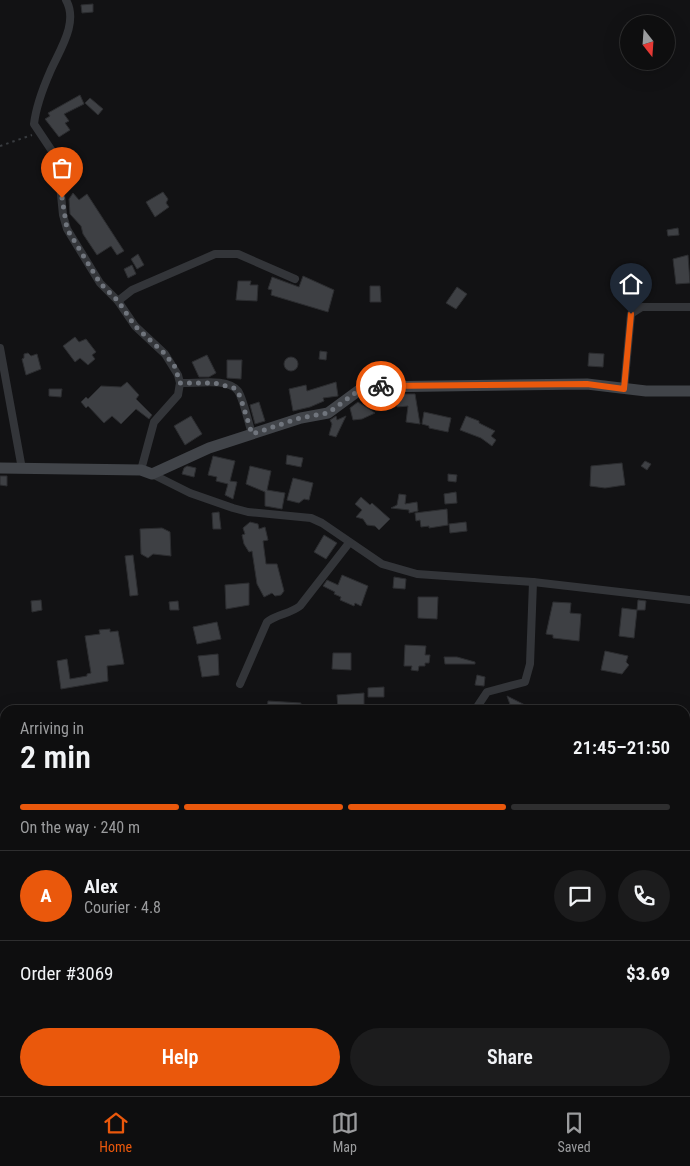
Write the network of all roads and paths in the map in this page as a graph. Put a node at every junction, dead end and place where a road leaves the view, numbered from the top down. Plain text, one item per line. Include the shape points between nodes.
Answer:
1 (66, 0) edge
2 (39, 134) junction
3 (0, 146) edge
4 (295, 279) dead end
5 (118, 301) junction
6 (690, 307) edge
7 (0, 348) edge
8 (180, 383) junction
9 (624, 389) junction
10 (690, 392) edge
11 (252, 434) junction
12 (0, 468) edge
13 (22, 469) junction
14 (147, 472) junction
15 (349, 543) junction
16 (533, 582) junction
17 (690, 600) edge
18 (240, 684) dead end
19 (478, 705) edge

1 - 2 street via 71,15 34,121
2 - 3 path
2 - 5 street via 58,164 67,229 100,283
4 - 5 street via 228,252 215,254 132,290
5 - 8 street via 135,326 175,367
6 - 9 street via 642,307 631,314
7 - 13 street
8 - 11 street via 214,383 234,388 240,396
8 - 14 street via 178,395 154,422
9 - 10 street
9 - 11 street via 587,384 371,387 358,391 328,413 300,418
11 - 14 street
12 - 13 street
13 - 14 street
14 - 15 street via 190,493 233,508 311,518
15 - 16 street via 382,564 417,574
15 - 18 street via 300,606 267,622
16 - 17 street
16 - 19 street via 530,664 525,682 487,692

